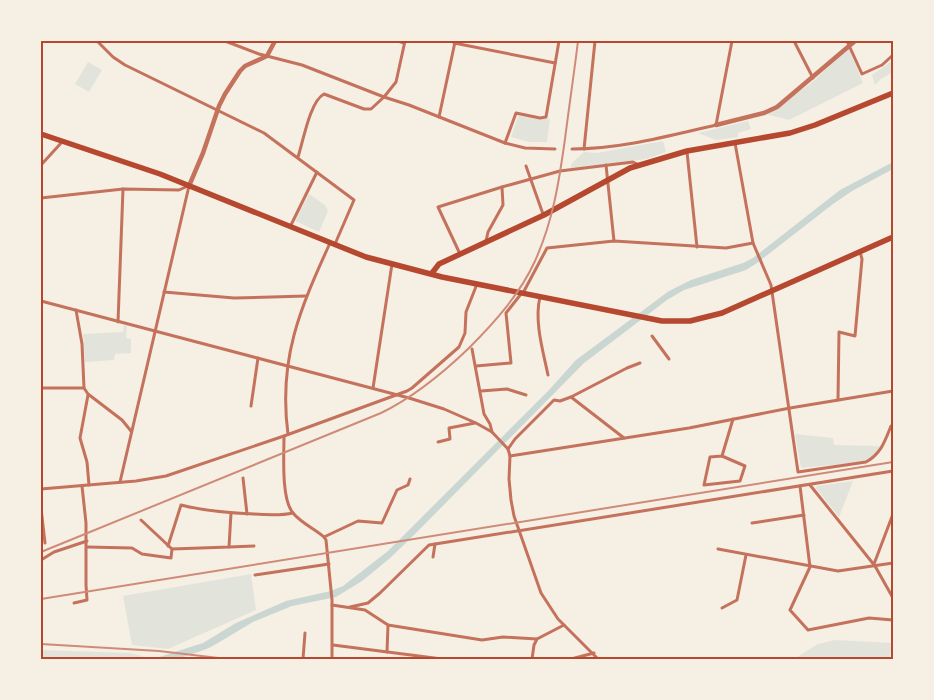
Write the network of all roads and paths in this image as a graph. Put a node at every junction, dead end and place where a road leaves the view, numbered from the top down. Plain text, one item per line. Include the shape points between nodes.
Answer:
1 (97, 41) edge
2 (226, 41) edge
3 (275, 41) edge
4 (398, 41) edge
5 (559, 41) edge
6 (595, 41) edge
7 (732, 41) edge
8 (794, 41) edge
9 (855, 41) edge
10 (405, 42) edge
11 (455, 42) edge
12 (848, 44) edge
13 (893, 55) edge
14 (267, 56) junction
15 (555, 63) junction
16 (813, 78) junction
17 (893, 93) edge
18 (384, 97) junction
19 (217, 110) junction
20 (440, 117) junction
21 (716, 125) junction
22 (41, 134) edge
23 (63, 141) junction
24 (735, 142) junction
25 (505, 143) junction
26 (556, 149) dead end
27 (572, 149) dead end
28 (584, 149) junction
29 (687, 151) junction
30 (298, 157) junction
31 (606, 164) junction
32 (41, 165) edge
33 (640, 165) junction
34 (526, 166) dead end
35 (317, 172) junction
36 (531, 179) junction
37 (607, 180) junction
38 (189, 186) junction
39 (502, 187) junction
40 (123, 189) junction
41 (41, 198) edge
42 (544, 215) junction
43 (290, 227) junction
44 (893, 237) edge
45 (614, 241) junction
46 (486, 242) junction
47 (753, 243) junction
48 (332, 244) junction
49 (697, 247) junction
50 (860, 252) junction
51 (460, 254) junction
52 (392, 264) junction
53 (439, 264) junction
54 (416, 269) junction
55 (432, 273) junction
56 (477, 284) junction
57 (772, 291) junction
58 (164, 292) junction
59 (522, 293) junction
60 (306, 296) junction
61 (540, 297) junction
62 (41, 301) edge
63 (76, 310) junction
64 (118, 322) junction
65 (155, 332) junction
66 (652, 336) dead end
67 (472, 349) dead end
68 (258, 358) junction
69 (669, 360) dead end
70 (640, 363) dead end
71 (287, 365) junction
72 (476, 366) junction
73 (548, 375) dead end
74 (41, 388) edge
75 (84, 388) junction
76 (373, 388) junction
77 (481, 391) junction
78 (893, 391) edge
79 (88, 394) junction
80 (397, 395) junction
81 (526, 395) dead end
82 (571, 397) junction
83 (838, 400) junction
84 (251, 406) dead end
85 (790, 408) junction
86 (733, 419) junction
87 (476, 423) junction
88 (893, 426) edge
89 (131, 432) junction
90 (492, 432) junction
91 (288, 434) junction
92 (284, 436) junction
93 (624, 438) junction
94 (438, 442) dead end
95 (508, 449) junction
96 (510, 456) junction
97 (722, 456) junction
98 (893, 471) edge
99 (243, 478) dead end
100 (410, 479) dead end
101 (120, 482) junction
102 (810, 484) junction
103 (88, 485) junction
104 (82, 486) junction
105 (800, 486) junction
106 (41, 489) edge
107 (41, 508) edge
108 (231, 513) junction
109 (293, 513) junction
110 (247, 514) junction
111 (893, 514) edge
112 (804, 515) junction
113 (141, 520) dead end
114 (752, 523) dead end
115 (519, 531) junction
116 (42, 537) edge
117 (324, 537) junction
118 (87, 541) junction
119 (45, 543) dead end
120 (435, 544) junction
121 (168, 546) junction
122 (254, 546) dead end
123 (87, 547) junction
124 (229, 547) junction
125 (718, 549) dead end
126 (172, 550) junction
127 (746, 554) junction
128 (433, 558) dead end
129 (41, 560) edge
130 (893, 563) edge
131 (329, 564) junction
132 (810, 566) junction
133 (875, 566) junction
134 (255, 576) dead end
135 (893, 598) edge
136 (74, 603) dead end
137 (332, 605) junction
138 (350, 607) junction
139 (722, 608) dead end
140 (893, 620) edge
141 (388, 625) junction
142 (564, 625) junction
143 (305, 633) dead end
144 (537, 639) junction
145 (332, 645) junction
146 (387, 652) junction
147 (594, 653) junction
148 (303, 659) edge
149 (332, 659) edge
150 (442, 659) edge
151 (532, 659) edge
152 (571, 659) edge
153 (598, 659) edge

1 - 19 street via 125,65
2 - 14 street
3 - 14 street
4 - 10 street
5 - 15 street
6 - 28 street
7 - 21 street
8 - 16 street
9 - 12 street
10 - 18 street via 398,77
11 - 15 street
11 - 20 street
12 - 13 street via 862,74 882,65
12 - 16 street
14 - 18 street
14 - 19 street via 240,71
15 - 25 street via 546,117 516,113
16 - 21 street via 771,110
17 - 24 main road via 798,130
18 - 20 street
18 - 30 street via 367,110 324,94 321,96 313,109
19 - 30 street via 264,133
19 - 38 street
20 - 25 street
21 - 28 street via 618,146
22 - 23 main road
23 - 32 street
23 - 38 main road
24 - 29 main road
24 - 47 street
25 - 26 street via 525,148
27 - 28 street
29 - 33 main road
29 - 49 street
30 - 35 street
31 - 33 street via 632,162
31 - 36 street
31 - 37 street
33 - 37 main road
34 - 36 street
35 - 43 street
35 - 48 street via 354,200
36 - 39 street
36 - 42 street
37 - 42 main road
37 - 45 street
38 - 40 street via 179,190
38 - 43 main road
38 - 58 street
39 - 46 street via 503,205
39 - 51 street via 438,207
40 - 41 street
40 - 64 street
42 - 46 main road
43 - 48 main road
44 - 50 main road
45 - 49 street
45 - 59 street via 547,248
46 - 51 main road
47 - 49 street via 726,248
47 - 57 street
48 - 52 main road
48 - 60 street
50 - 57 main road
50 - 83 street via 855,336 839,332
51 - 53 main road
52 - 54 main road
52 - 76 street
53 - 54 main road
53 - 55 main road
54 - 55 main road
55 - 56 main road
56 - 59 main road
56 - 80 street via 466,312 465,333 459,347 412,388
57 - 61 main road via 707,318 671,322
57 - 85 street
58 - 60 street via 234,298
58 - 65 street
59 - 61 main road
59 - 72 street via 506,313 511,363
60 - 71 street
61 - 73 street via 538,313
62 - 63 street
63 - 64 street
63 - 75 street
64 - 65 street
65 - 68 street
65 - 89 street
66 - 69 street
67 - 72 street
68 - 71 street
68 - 84 street
70 - 82 street
71 - 76 street
71 - 91 street via 285,402
72 - 77 street
74 - 75 street
75 - 79 street
76 - 80 street
77 - 81 street via 507,389
77 - 90 street via 484,414
78 - 83 street
79 - 89 street via 122,420
79 - 103 street via 80,438 87,462
80 - 87 street via 444,409
80 - 91 street
82 - 93 street
82 - 95 street via 554,400
83 - 85 street
85 - 86 street
85 - 88 street via 798,472 866,462 883,447
86 - 93 street
86 - 97 street
87 - 90 street
87 - 94 street via 449,428 450,440
89 - 101 street
90 - 95 street
91 - 92 street
92 - 101 street via 166,476
92 - 109 street via 284,473
93 - 96 street
95 - 96 street
96 - 115 street via 511,500
97 - 97 street via 745,466 740,481 704,485 710,457
98 - 102 street
99 - 110 street
100 - 117 street via 408,485 397,490 382,523 358,521
101 - 103 street
102 - 105 street
102 - 133 street
103 - 104 street
104 - 106 street
104 - 118 street
105 - 112 street
105 - 115 street
107 - 116 street
108 - 110 street
108 - 121 street via 180,505
108 - 124 street
109 - 110 street via 283,516
109 - 117 street
111 - 133 street
112 - 114 street
112 - 132 street
113 - 121 street
115 - 120 street
115 - 142 street via 541,593
116 - 119 street
117 - 131 street
118 - 123 street
118 - 129 street
120 - 128 street
120 - 138 street via 429,545 368,603
121 - 126 street
122 - 124 street
123 - 126 street via 132,548 142,554 171,558
123 - 136 street via 87,600
124 - 126 street
125 - 127 street
127 - 132 street
127 - 139 street via 737,600
130 - 133 street
131 - 134 street
131 - 137 street
132 - 133 street via 838,571
132 - 140 street via 790,610 808,630 869,618
133 - 135 street
137 - 138 street
137 - 145 street
138 - 141 street via 366,610
141 - 144 street via 482,640 503,637
141 - 146 street
142 - 144 street
142 - 147 street
143 - 148 street
144 - 151 street
145 - 146 street
145 - 149 street
146 - 150 street
147 - 152 street
147 - 153 street

